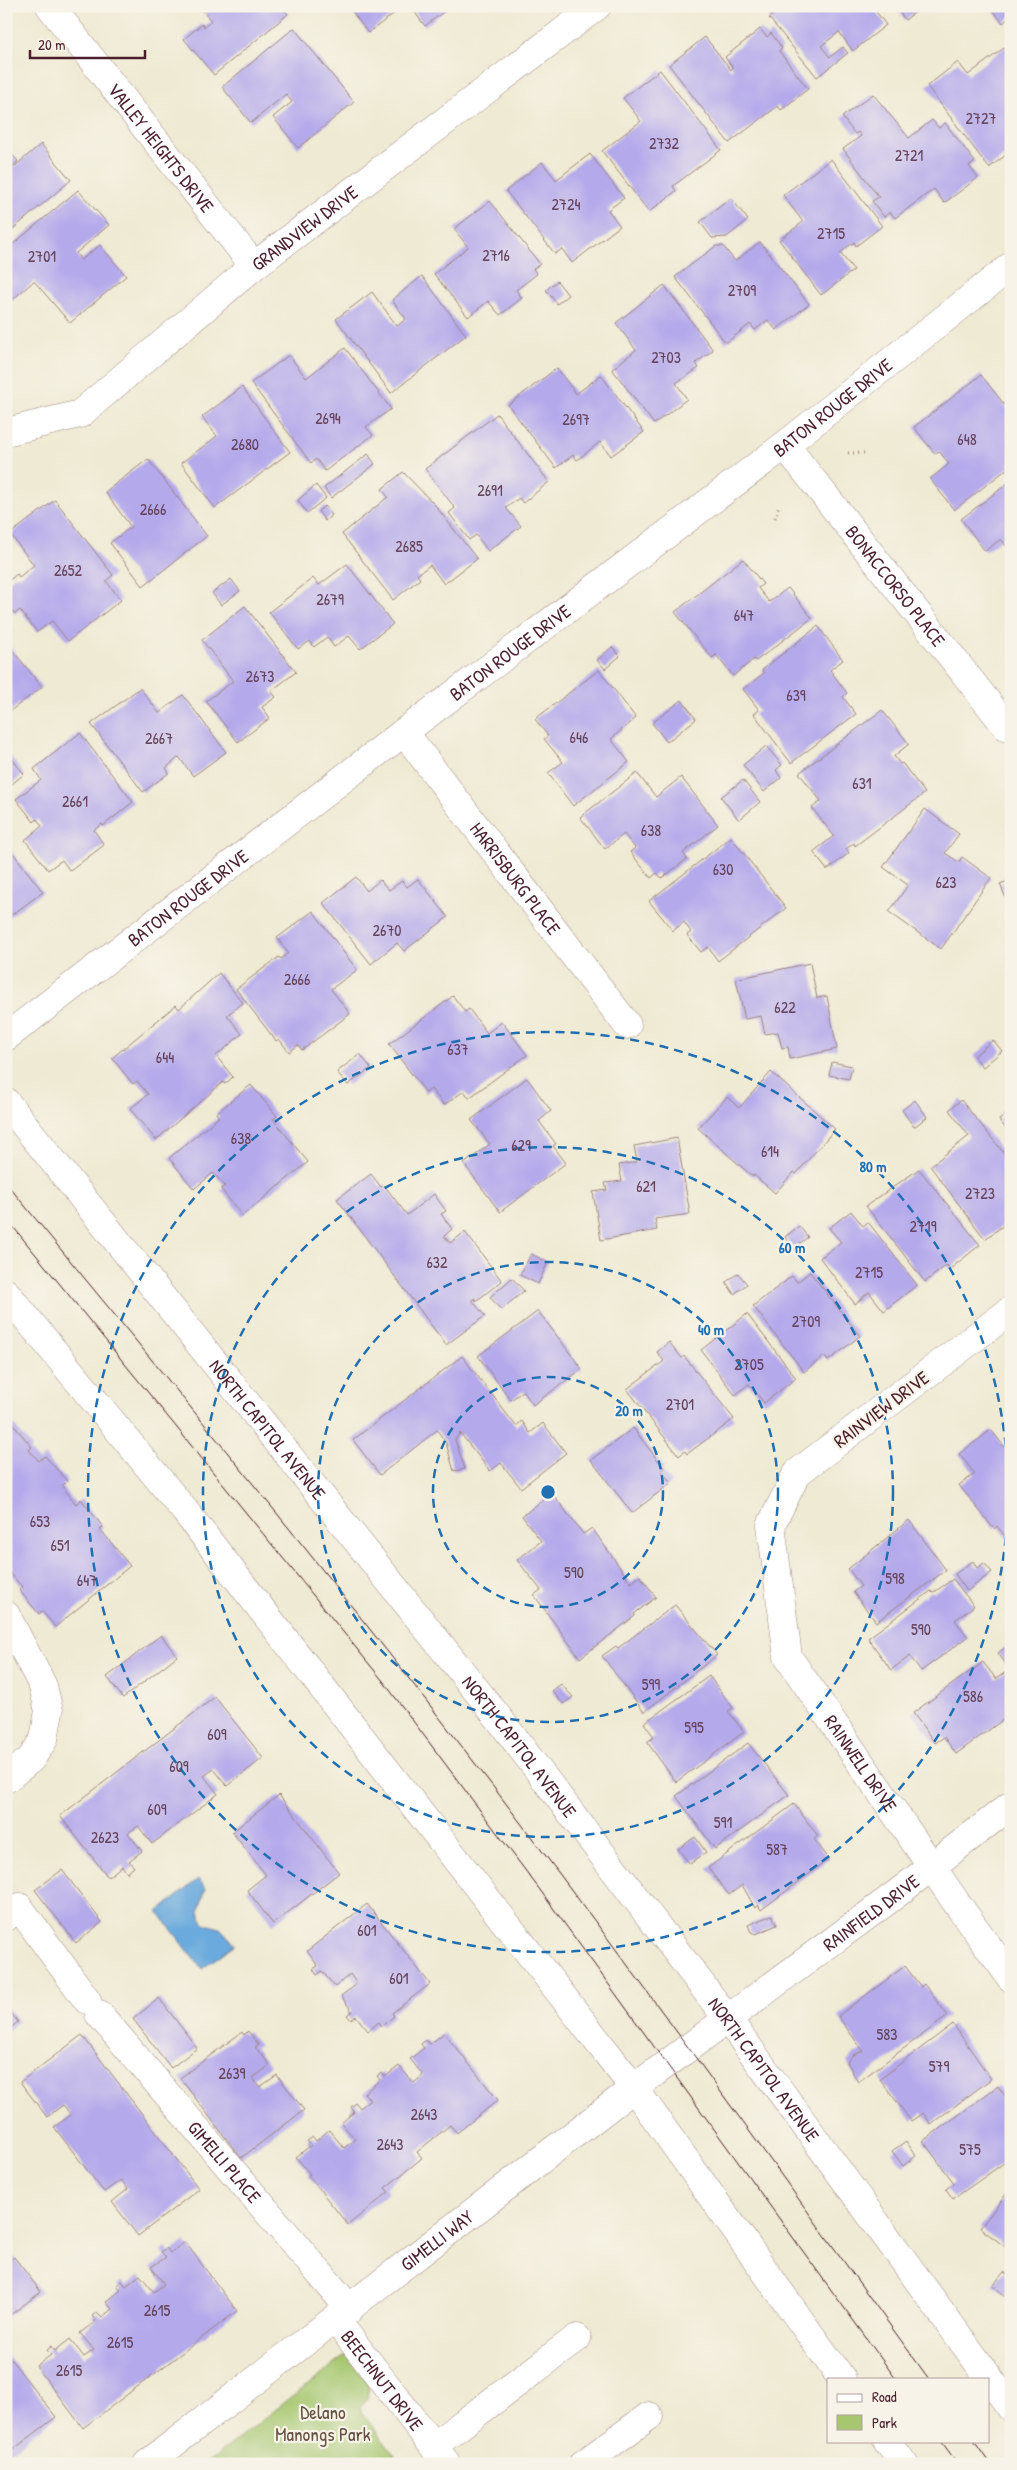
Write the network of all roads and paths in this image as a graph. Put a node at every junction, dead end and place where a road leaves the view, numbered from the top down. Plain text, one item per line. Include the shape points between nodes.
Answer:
1 (50, 6) edge
2 (597, 6) edge
3 (254, 266) junction
4 (1011, 266) edge
5 (6, 432) edge
6 (786, 445) junction
7 (848, 453) dead end
8 (866, 453) dead end
9 (779, 505) dead end
10 (775, 518) dead end
11 (1006, 726) dead end
12 (404, 732) junction
13 (627, 1025) dead end
14 (6, 1037) edge
15 (6, 1102) edge
16 (6, 1293) edge
17 (1011, 1310) edge
18 (771, 1525) joint
19 (6, 1615) edge
20 (6, 1779) edge
21 (1011, 1805) edge
22 (931, 1866) junction
23 (13, 1912) edge
24 (1011, 1978) edge
25 (728, 2018) junction
26 (634, 2088) junction
27 (343, 2315) junction
28 (577, 2338) dead end
29 (841, 2378) edge
30 (989, 2378) edge
31 (990, 2379) edge
32 (1011, 2408) edge
33 (649, 2416) dead end
34 (888, 2442) edge
35 (440, 2455) edge
36 (147, 2464) edge
37 (583, 2464) edge
38 (904, 2464) edge

1 - 3 street, VALLEY HEIGHTS DRIVE
2 - 3 street, GRANDVIEW DRIVE
3 - 5 street, GRANDVIEW DRIVE via 80,414
4 - 6 street, BATON ROUGE DRIVE
6 - 11 street, BONACCORSO PLACE
6 - 12 street, BATON ROUGE DRIVE
7 - 8 path
9 - 10 path
12 - 13 street, HARRISBURG PLACE
12 - 14 street, BATON ROUGE DRIVE
15 - 25 street, NORTH CAPITOL AVENUE via 497,1716
16 - 26 street via 186,1510
17 - 18 street, RAINVIEW DRIVE via 797,1472
18 - 22 street, RAINWELL DRIVE via 788,1657
19 - 20 street via 43,1686 49,1711 44,1739 31,1759
21 - 22 street, RAINFIELD DRIVE
22 - 24 street, RAINWELL DRIVE
22 - 25 street, RAINFIELD DRIVE
23 - 27 street, GIMELLI PLACE
25 - 26 street, GIMELLI WAY
25 - 30 street, NORTH CAPITOL AVENUE
26 - 27 street, GIMELLI WAY
26 - 29 street
27 - 35 street, BEECHNUT DRIVE
27 - 36 street, GIMELLI WAY
28 - 35 street
31 - 32 street, NORTH CAPITOL AVENUE
33 - 37 street
34 - 38 street

